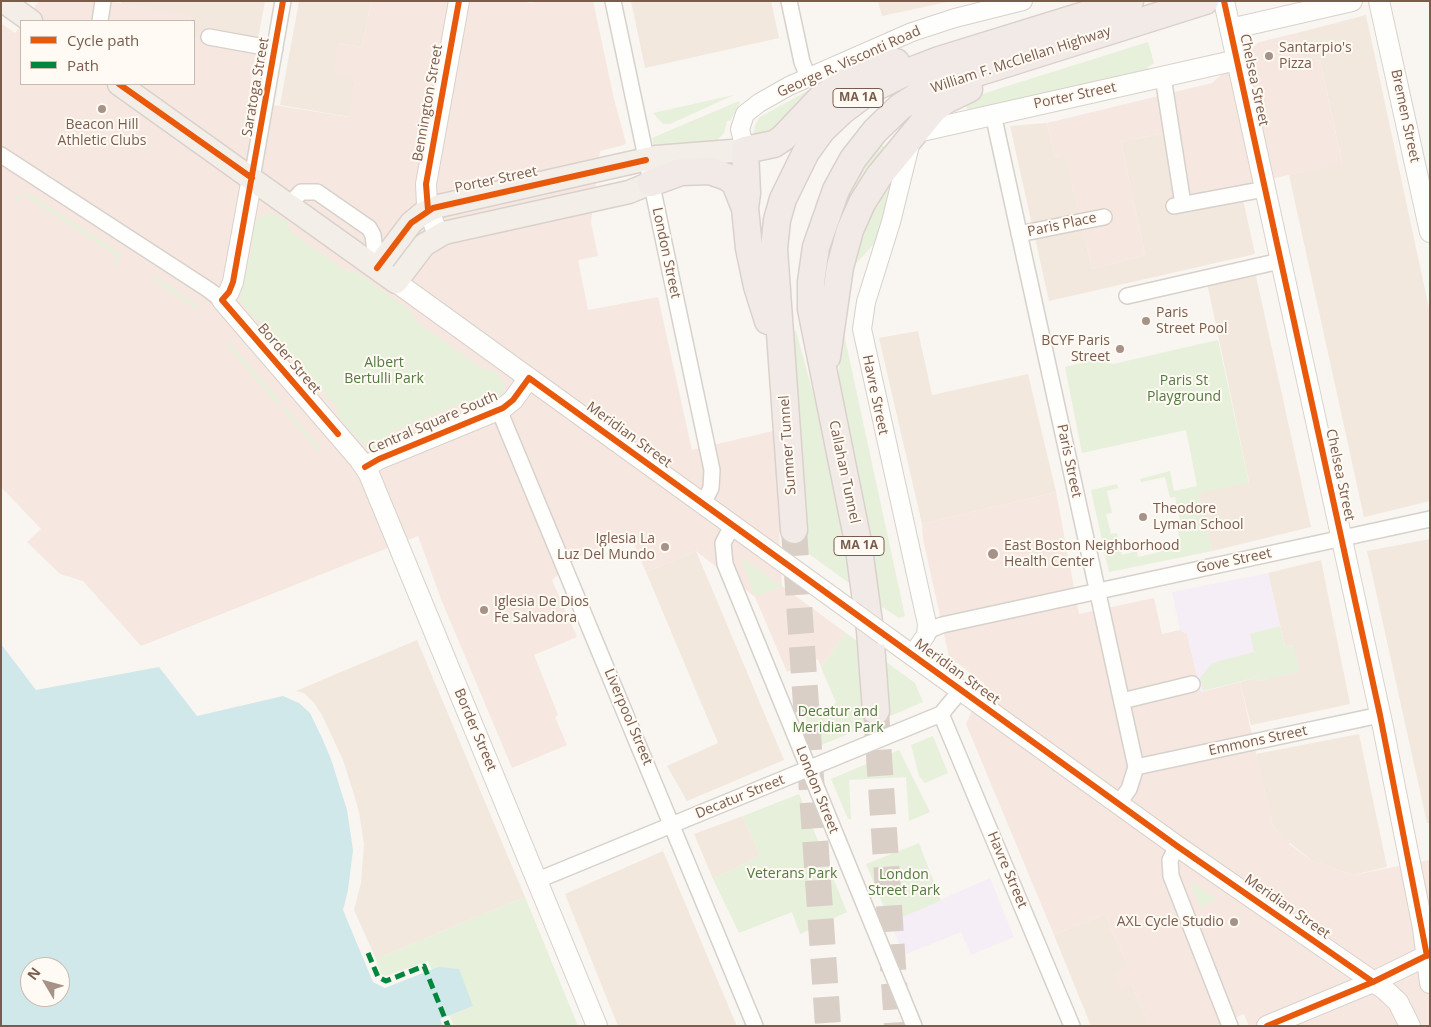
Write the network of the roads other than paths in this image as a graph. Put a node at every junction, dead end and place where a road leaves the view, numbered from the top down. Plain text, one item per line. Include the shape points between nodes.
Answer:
1 (3, 1) edge
2 (104, 1) edge
3 (284, 1) edge
4 (459, 1) edge
5 (613, 1) edge
6 (789, 1) edge
7 (1023, 1) edge
8 (1205, 1) edge
9 (1224, 1) edge
10 (1352, 1) edge
11 (1379, 1) edge
12 (968, 8) edge
13 (1136, 11) edge
14 (30, 20) edge
15 (100, 20) edge
16 (1230, 29) junction
17 (1038, 30) junction
18 (209, 37) dead end
19 (275, 49) junction
20 (1019, 60) junction
21 (1237, 60) junction
22 (808, 77) junction
23 (1163, 77) junction
24 (120, 85) edge
25 (993, 114) junction
26 (912, 134) junction
27 (745, 150) junction
28 (1, 155) edge
29 (648, 171) junction
30 (252, 178) junction
31 (1265, 189) junction
32 (745, 208) junction
33 (428, 210) junction
34 (1104, 217) dead end
35 (1430, 232) edge
36 (1020, 234) junction
37 (438, 235) junction
38 (1280, 261) junction
39 (377, 268) junction
40 (396, 282) junction
41 (1127, 296) dead end
42 (222, 300) junction
43 (782, 359) junction
44 (529, 378) junction
45 (825, 382) junction
46 (499, 410) junction
47 (365, 467) junction
48 (703, 504) junction
49 (1430, 519) edge
50 (732, 526) junction
51 (794, 530) tunnel mouth
52 (1341, 538) junction
53 (1098, 591) junction
54 (924, 637) junction
55 (912, 655) junction
56 (1192, 684) dead end
57 (961, 690) junction
58 (1122, 701) junction
59 (876, 711) tunnel mouth
60 (941, 714) junction
61 (1380, 714) junction
62 (1136, 767) junction
63 (808, 769) junction
64 (1118, 804) junction
65 (673, 824) junction
66 (1177, 846) junction
67 (538, 880) junction
68 (1428, 955) edge
69 (1373, 982) junction
70 (1430, 983) edge
71 (597, 1026) edge
72 (755, 1026) edge
73 (914, 1026) edge
74 (1072, 1026) edge
75 (1230, 1026) edge
76 (1267, 1026) edge
77 (1410, 1026) edge

1 - 14 main road
2 - 15 street
3 - 19 street, Saratoga Street
4 - 33 main road, Bennington Street via 426,184
5 - 29 street, London Street
6 - 22 street
7 - 12 street, George R. Visconti Road
8 - 13 highway, William F. McClellan Highway / MA 1A
9 - 16 main road, Chelsea Street
10 - 16 main road
11 - 35 main road, Bremen Street
12 - 22 street, George R. Visconti Road
13 - 17 highway, William F. McClellan Highway / MA 1A
13 - 20 highway, William F. McClellan Highway / MA 1A
16 - 21 main road, Chelsea Street
17 - 27 highway via 988,34 861,74 826,95 776,143
17 - 43 highway, William F. McClellan Highway / MA 1A via 932,62 882,83 842,110 818,135 792,176 777,220 774,274
18 - 19 street
19 - 30 street, Saratoga Street
20 - 26 highway via 937,106
20 - 45 highway, William F. McClellan Highway / MA 1A via 942,84 911,99 875,131 850,165 824,221 811,282 812,316
21 - 23 main road, Porter Street
21 - 31 main road, Chelsea Street
22 - 27 street, George R. Visconti Road via 747,112 740,126
23 - 25 main road, Porter Street
23 - 31 street via 1178,205
24 - 30 main road, Meridian Street
25 - 26 main road, Porter Street
25 - 36 street, Paris Street
26 - 45 highway via 869,189 852,223 835,291
26 - 54 street, Havre Street via 893,213 866,302 862,329 927,624
27 - 29 main road, Porter Street
27 - 32 highway
28 - 42 street, Border Street
29 - 32 highway via 715,172 735,183
29 - 33 main road, Porter Street via 445,204
29 - 37 main road, Porter Street via 629,192
29 - 48 street, London Street via 712,470 711,488
30 - 39 main road, Meridian Street
30 - 42 main road via 233,282
31 - 38 main road, Chelsea Street
32 - 43 highway via 755,279
33 - 37 main road, Bennington Street
33 - 39 main road, Porter Street via 411,223
34 - 36 street, Paris Place
36 - 53 street, Paris Street
37 - 40 main road, Porter Street via 420,249
38 - 41 street
38 - 52 main road, Chelsea Street
39 - 40 main road, Meridian Street
40 - 44 main road, Meridian Street
42 - 47 main road, Border Street
43 - 51 highway, Sumner Tunnel / MA 1A
44 - 46 main road, Central Square South via 513,400
44 - 48 main road, Meridian Street
45 - 59 highway, Callahan Tunnel / MA 1A via 860,551
46 - 47 main road, Central Square South
46 - 65 street, Liverpool Street
47 - 67 main road, Border Street
48 - 50 main road, Meridian Street
49 - 52 street, Gove Street
50 - 55 main road, Meridian Street, bridge
50 - 63 street, London Street via 723,543 724,560
52 - 53 street, Gove Street
52 - 61 main road, Chelsea Street
53 - 54 street, Gove Street via 942,625
53 - 58 street, Paris Street
54 - 55 street
55 - 57 main road, Meridian Street
56 - 58 street
57 - 60 street, Decatur Street
57 - 64 main road, Meridian Street
58 - 62 street, Paris Street
60 - 63 street, Decatur Street
60 - 74 street, Havre Street
61 - 62 street, Emmons Street
61 - 68 main road, Chelsea Street
62 - 64 street via 1129,789
63 - 65 street, Decatur Street
63 - 73 street, London Street
64 - 66 main road, Meridian Street
65 - 67 street, Decatur Street
65 - 72 street, Liverpool Street
66 - 69 main road, Meridian Street
66 - 75 street via 1170,860 1171,876
67 - 71 main road, Border Street
68 - 69 main road
68 - 70 main road, Chelsea Street
69 - 76 main road
69 - 77 main road, Meridian Street via 1398,1002

